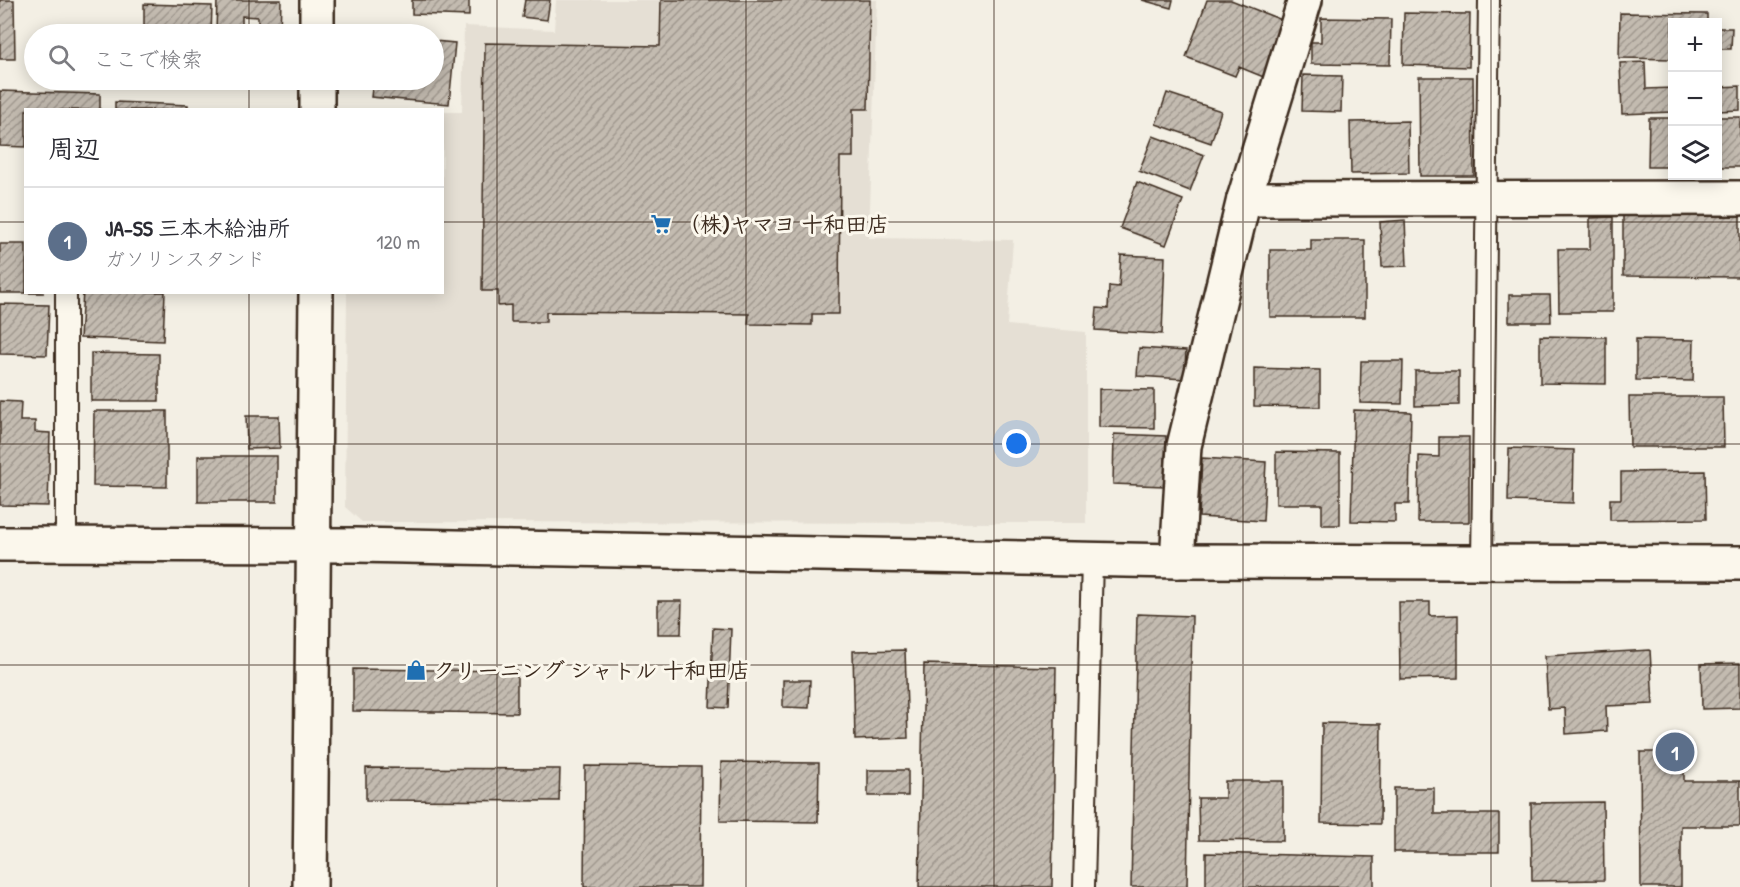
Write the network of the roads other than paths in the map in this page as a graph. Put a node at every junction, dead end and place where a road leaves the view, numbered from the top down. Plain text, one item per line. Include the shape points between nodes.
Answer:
1 (317, 0) edge
2 (1305, 0) edge
3 (1489, 0) edge
4 (317, 24) edge
5 (317, 90) edge
6 (317, 108) edge
7 (1486, 198) junction
8 (1740, 198) edge
9 (1244, 199) junction
10 (66, 294) edge
11 (316, 294) edge
12 (0, 544) edge
13 (66, 544) junction
14 (315, 545) junction
15 (1092, 559) junction
16 (1177, 561) junction
17 (1482, 562) junction
18 (1740, 563) edge
19 (310, 887) edge
20 (1084, 887) edge

1 - 4 street
2 - 9 street
3 - 7 lane
5 - 6 street
7 - 8 street
7 - 9 street
7 - 17 lane
9 - 16 street via 1184,446
10 - 13 lane
11 - 14 street
12 - 13 street
13 - 14 street
14 - 15 street
14 - 19 street
15 - 16 street
15 - 20 lane
16 - 17 street
17 - 18 street

